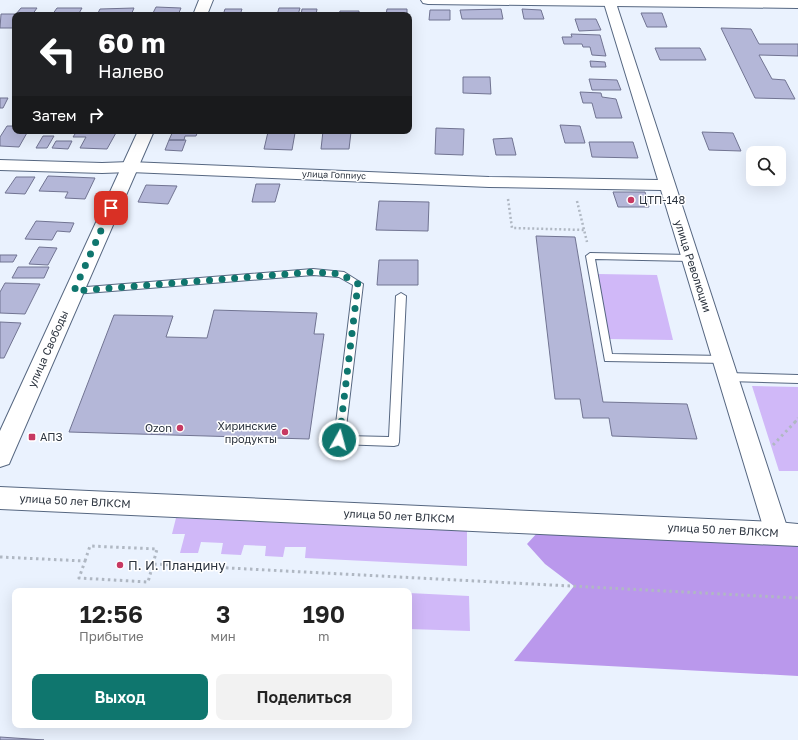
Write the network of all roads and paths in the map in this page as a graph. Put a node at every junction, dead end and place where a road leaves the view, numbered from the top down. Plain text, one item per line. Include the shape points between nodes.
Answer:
1 (206, 0) edge
2 (428, 0) edge
3 (545, 0) edge
4 (610, 1) edge
5 (720, 1) edge
6 (798, 4) edge
7 (201, 12) edge
8 (145, 134) edge
9 (0, 165) edge
10 (130, 167) junction
11 (505, 182) junction
12 (573, 182) junction
13 (668, 185) junction
14 (584, 230) junction
15 (590, 256) junction
16 (690, 258) junction
17 (74, 291) junction
18 (401, 296) dead end
19 (723, 360) junction
20 (728, 377) junction
21 (798, 379) edge
22 (798, 418) edge
23 (0, 457) edge
24 (754, 465) junction
25 (0, 498) edge
26 (788, 534) edge
27 (0, 557) edge
28 (85, 561) junction
29 (154, 564) junction
30 (798, 598) edge

1 - 7 street
2 - 3 street
3 - 4 street
4 - 5 street
4 - 13 street, улица Революции
5 - 6 street
8 - 10 street, улица Свободы
9 - 10 street, улица Гоппиус
10 - 11 street, улица Гоппиус
10 - 17 street, улица Свободы
11 - 12 street, улица Гоппиус
11 - 14 path via 512,228
12 - 13 street, улица Гоппиус
12 - 14 path
13 - 16 street, улица Революции
14 - 15 path
15 - 16 lane
15 - 19 lane via 608,358
16 - 19 street, улица Революции
17 - 18 lane via 313,272 341,274 358,284 339,440 394,442
17 - 23 street, улица Свободы
19 - 20 street, улица Революции
20 - 21 lane
20 - 24 street, улица Революции
22 - 24 path
24 - 26 street, улица Революции
25 - 26 street, улица 50 лет ВЛКСМ
27 - 28 path
28 - 29 path via 90,546 157,549
28 - 29 path via 79,578 148,582
29 - 30 path

